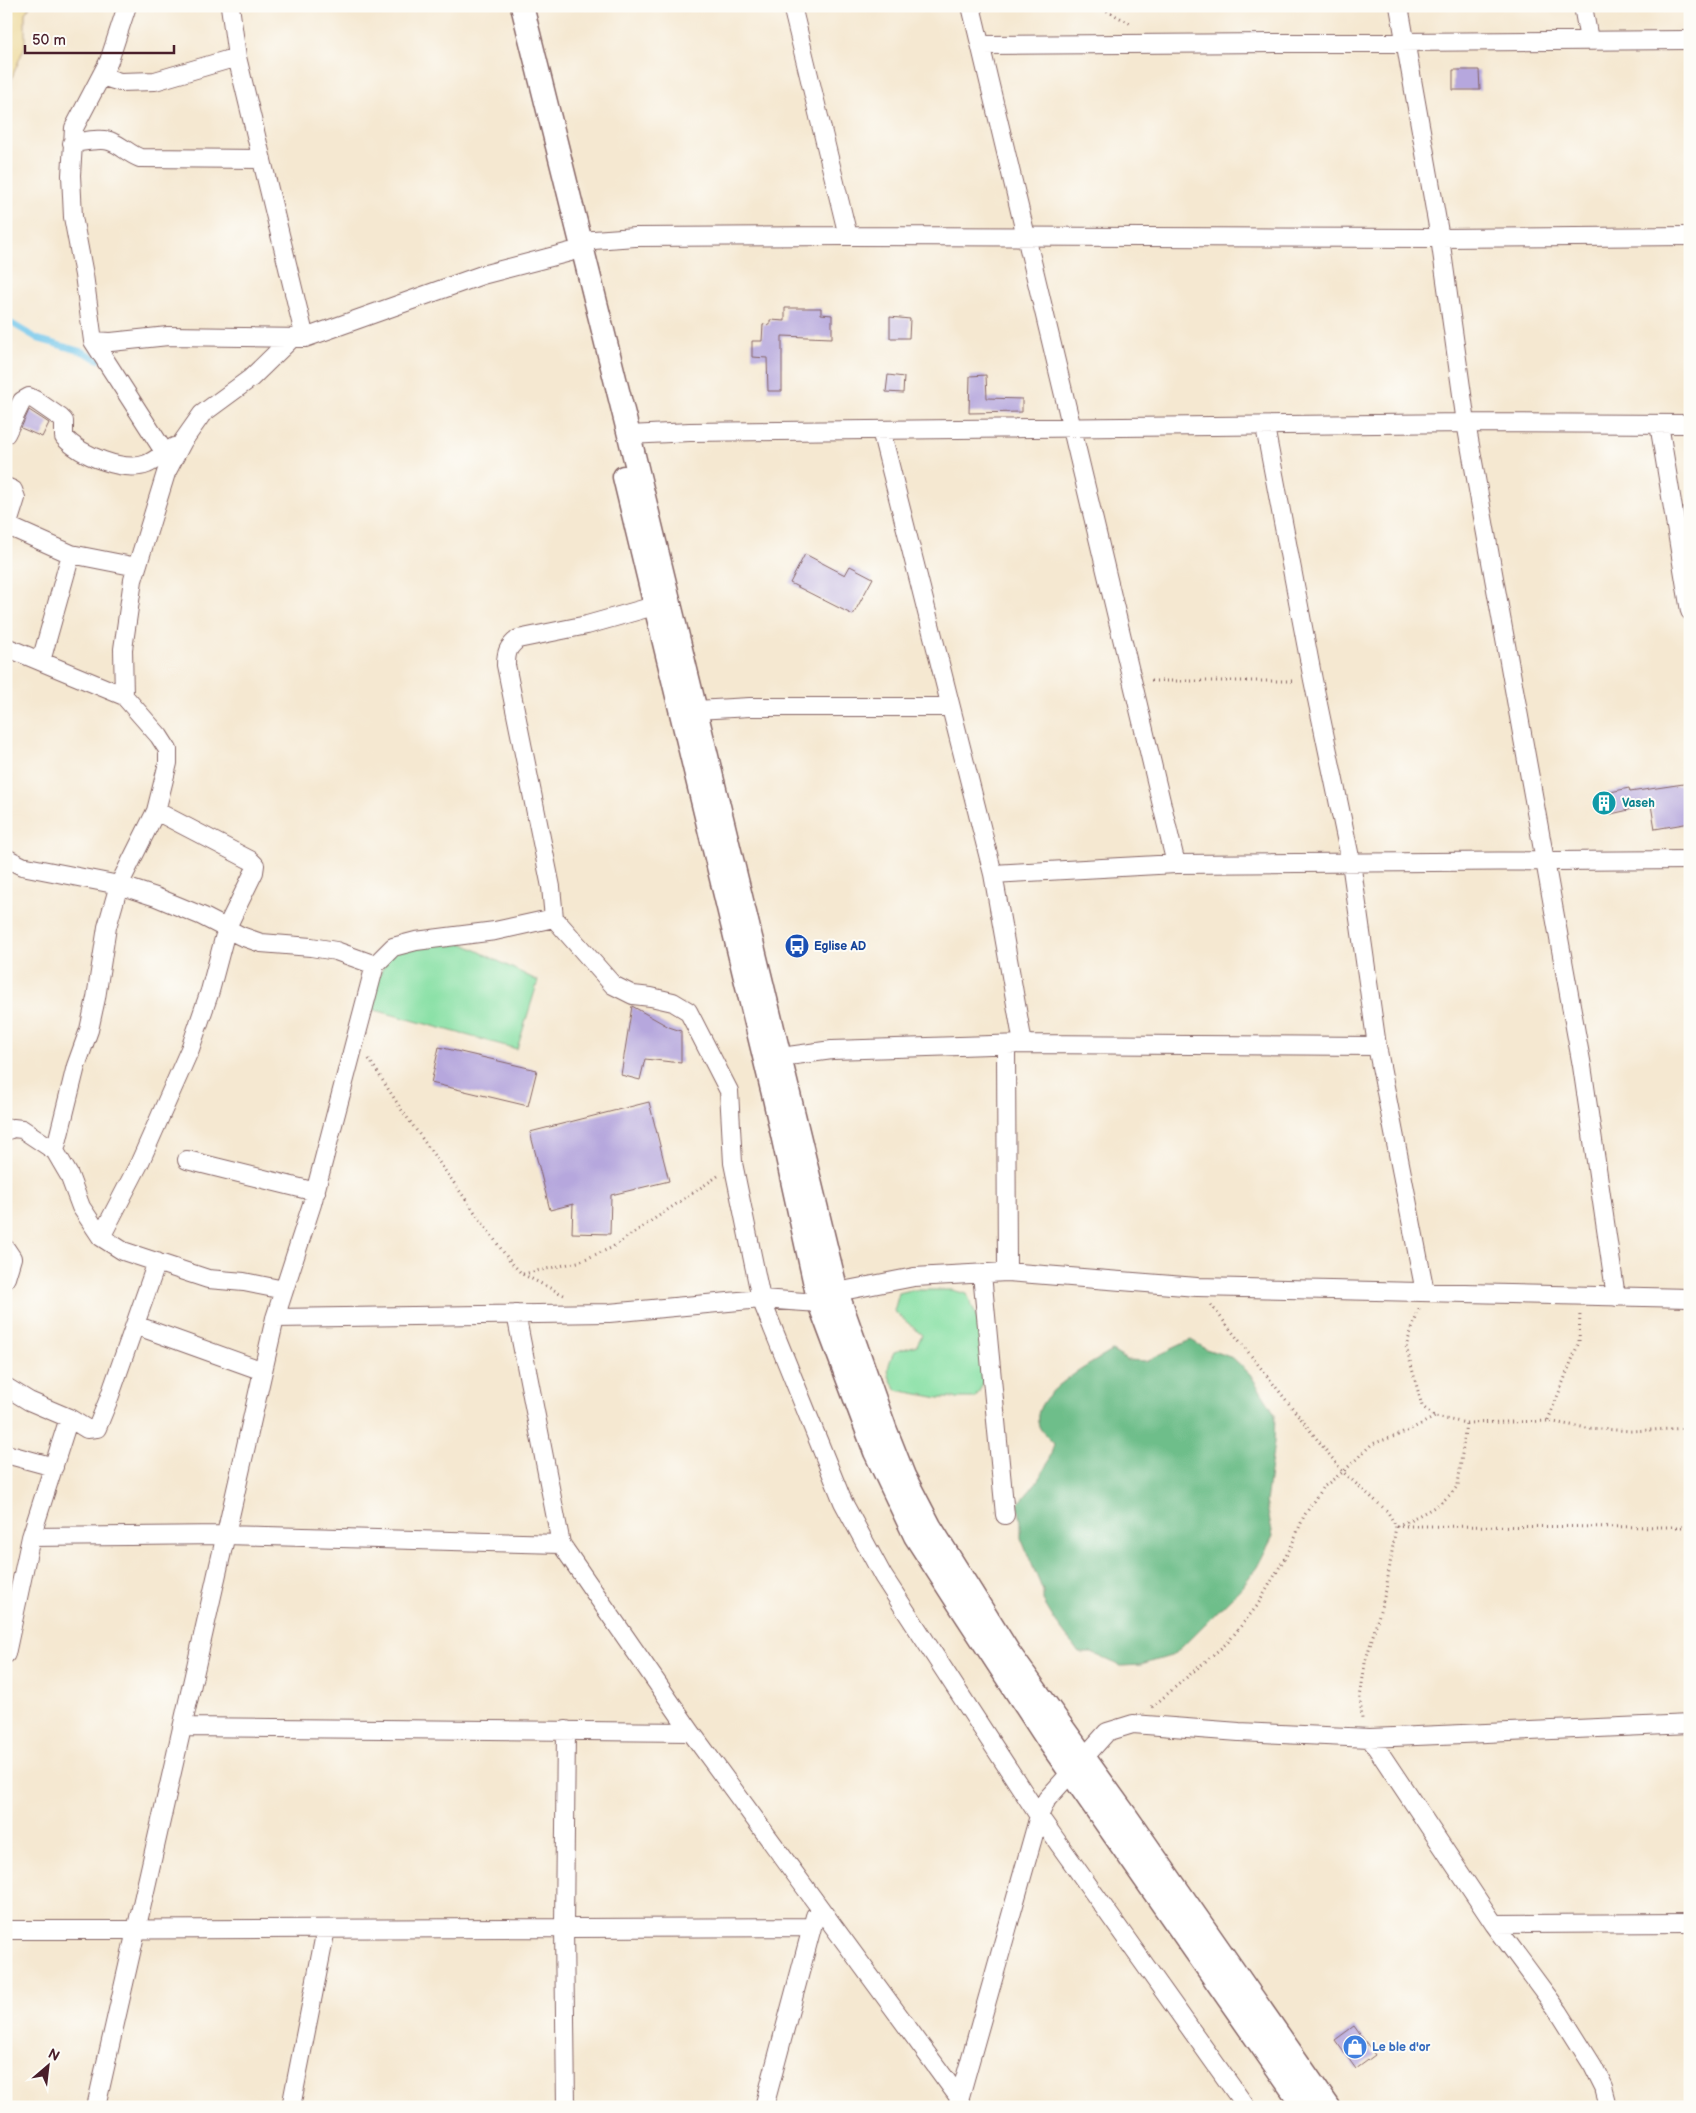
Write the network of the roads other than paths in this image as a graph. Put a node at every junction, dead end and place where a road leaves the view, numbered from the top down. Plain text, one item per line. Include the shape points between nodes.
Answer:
1 (127, 6) edge
2 (230, 6) edge
3 (509, 6) edge
4 (522, 6) edge
5 (792, 6) edge
6 (971, 6) edge
7 (1399, 6) edge
8 (1583, 6) edge
9 (1589, 40) junction
10 (1690, 40) edge
11 (1406, 41) junction
12 (980, 45) junction
13 (237, 57) junction
14 (101, 76) junction
15 (72, 143) junction
16 (262, 159) junction
17 (848, 236) junction
18 (1690, 236) edge
19 (1026, 237) junction
20 (1440, 238) junction
21 (575, 246) junction
22 (299, 338) junction
23 (93, 341) junction
24 (1466, 423) junction
25 (1659, 424) junction
26 (1690, 424) edge
27 (1265, 427) junction
28 (1072, 429) junction
29 (882, 430) junction
30 (6, 434) edge
31 (629, 435) junction
32 (183, 441) junction
33 (165, 453) junction
34 (6, 487) edge
35 (7, 528) edge
36 (71, 554) junction
37 (137, 567) junction
38 (654, 606) junction
39 (1690, 611) edge
40 (6, 647) edge
41 (41, 661) junction
42 (124, 696) junction
43 (950, 707) junction
44 (696, 710) junction
45 (156, 811) junction
46 (6, 858) edge
47 (1544, 860) junction
48 (1690, 860) edge
49 (1351, 862) junction
50 (1176, 864) junction
51 (993, 874) junction
52 (118, 885) junction
53 (554, 918) junction
54 (227, 927) junction
55 (375, 965) junction
56 (1014, 1045) junction
57 (1377, 1046) junction
58 (781, 1057) junction
59 (6, 1131) edge
60 (55, 1151) junction
61 (187, 1160) dead end
62 (316, 1192) junction
63 (102, 1237) junction
64 (6, 1249) edge
65 (157, 1262) junction
66 (1007, 1272) junction
67 (982, 1274) junction
68 (6, 1278) edge
69 (284, 1290) junction
70 (1425, 1292) junction
71 (1616, 1297) junction
72 (828, 1298) junction
73 (1690, 1298) edge
74 (760, 1300) junction
75 (516, 1314) junction
76 (275, 1318) junction
77 (135, 1325) junction
78 (263, 1371) junction
79 (6, 1387) edge
80 (29, 1401) junction
81 (6, 1402) edge
82 (69, 1418) junction
83 (6, 1454) edge
84 (54, 1468) junction
85 (1005, 1515) dead end
86 (225, 1536) junction
87 (31, 1537) junction
88 (561, 1544) junction
89 (8, 1633) edge
90 (6, 1654) edge
91 (1690, 1724) edge
92 (182, 1726) junction
93 (566, 1730) junction
94 (692, 1732) junction
95 (1370, 1738) junction
96 (1077, 1765) junction
97 (1039, 1816) junction
98 (818, 1906) junction
99 (1690, 1923) edge
100 (1494, 1924) junction
101 (564, 1927) junction
102 (812, 1927) junction
103 (326, 1929) junction
104 (6, 1930) edge
105 (136, 1930) junction
106 (959, 2103) edge
107 (96, 2107) edge
108 (291, 2107) edge
109 (566, 2107) edge
110 (764, 2107) edge
111 (1246, 2107) edge
112 (1304, 2107) edge
113 (1329, 2107) edge
114 (1609, 2107) edge

1 - 14 street
2 - 13 street
3 - 21 street
4 - 21 street
5 - 17 street
6 - 12 street
7 - 11 street
8 - 9 street
9 - 10 street
9 - 11 street
11 - 12 street
11 - 20 street
12 - 19 street
13 - 14 street via 156,81 120,82
13 - 16 street
14 - 15 street via 74,128
15 - 16 street via 106,140 140,158
15 - 23 street via 73,217
16 - 22 street
17 - 19 street
17 - 21 street via 635,237
18 - 20 street
19 - 20 street
19 - 28 street
20 - 24 street
21 - 22 street
21 - 31 street
21 - 38 street
22 - 23 street via 168,336
22 - 32 street via 202,414
23 - 33 street
24 - 25 street
24 - 27 street
24 - 47 street
25 - 26 street
25 - 39 street
27 - 28 street
27 - 49 street
28 - 29 street
28 - 50 street
29 - 31 street
29 - 43 street
30 - 33 street via 22,401 29,397 61,418 64,438 70,444 100,459 123,467 146,464
31 - 44 street
32 - 33 street
32 - 37 street via 166,473
34 - 35 street via 13,490 16,498
35 - 36 street
36 - 37 street
36 - 41 street
37 - 42 street via 123,649
38 - 53 street via 587,626 518,639 506,652 552,887
38 - 72 street via 774,1098
40 - 41 street
41 - 42 street
42 - 45 street via 168,750 168,763
43 - 44 street
43 - 51 street
44 - 58 street
45 - 52 street
45 - 54 street via 255,865
46 - 52 street via 22,866
47 - 48 street
47 - 49 street
47 - 71 street via 1582,1066
49 - 50 street
49 - 57 street
50 - 51 street
51 - 56 street
52 - 54 street
52 - 60 street via 107,927 89,1030 76,1066
53 - 55 street via 393,947
53 - 74 street via 613,985 633,995 673,1002 688,1011 729,1091 733,1163
54 - 55 street via 261,943 336,951
54 - 63 street via 190,1049 140,1162
55 - 62 street
56 - 57 street
56 - 58 street via 832,1050
56 - 66 street
57 - 70 street
58 - 72 street
59 - 60 street via 22,1129
60 - 63 street via 69,1175 81,1207
61 - 62 street
62 - 69 street
63 - 65 street via 123,1251
64 - 68 street via 12,1258
65 - 69 street via 208,1279
65 - 77 street
66 - 67 street
66 - 70 street via 1197,1287
67 - 72 street via 914,1277
67 - 85 street
69 - 76 street
70 - 71 street
71 - 73 street
72 - 74 street
72 - 96 street via 875,1452 914,1536
74 - 75 street via 609,1313
74 - 97 street via 843,1502 883,1576
75 - 76 street
75 - 88 street
76 - 78 street
77 - 78 street
77 - 82 street via 97,1428 88,1429
78 - 86 street
79 - 80 street
80 - 81 street
80 - 82 street
82 - 84 street
83 - 84 street
84 - 87 street
86 - 87 street
86 - 88 street
86 - 92 street
87 - 89 street
88 - 94 street
89 - 90 street
91 - 95 street
92 - 93 street
92 - 105 street
93 - 94 street
93 - 101 street
94 - 98 street
95 - 96 street via 1133,1724 1107,1732
95 - 100 street
96 - 97 street via 1047,1799
96 - 112 street
96 - 113 street
97 - 106 street
97 - 111 street
98 - 102 street
98 - 106 street
99 - 100 street
100 - 114 street via 1559,2012 1593,2066
101 - 102 street
101 - 103 street
101 - 109 street
102 - 110 street
103 - 105 street
103 - 108 street
104 - 105 street
105 - 107 street

